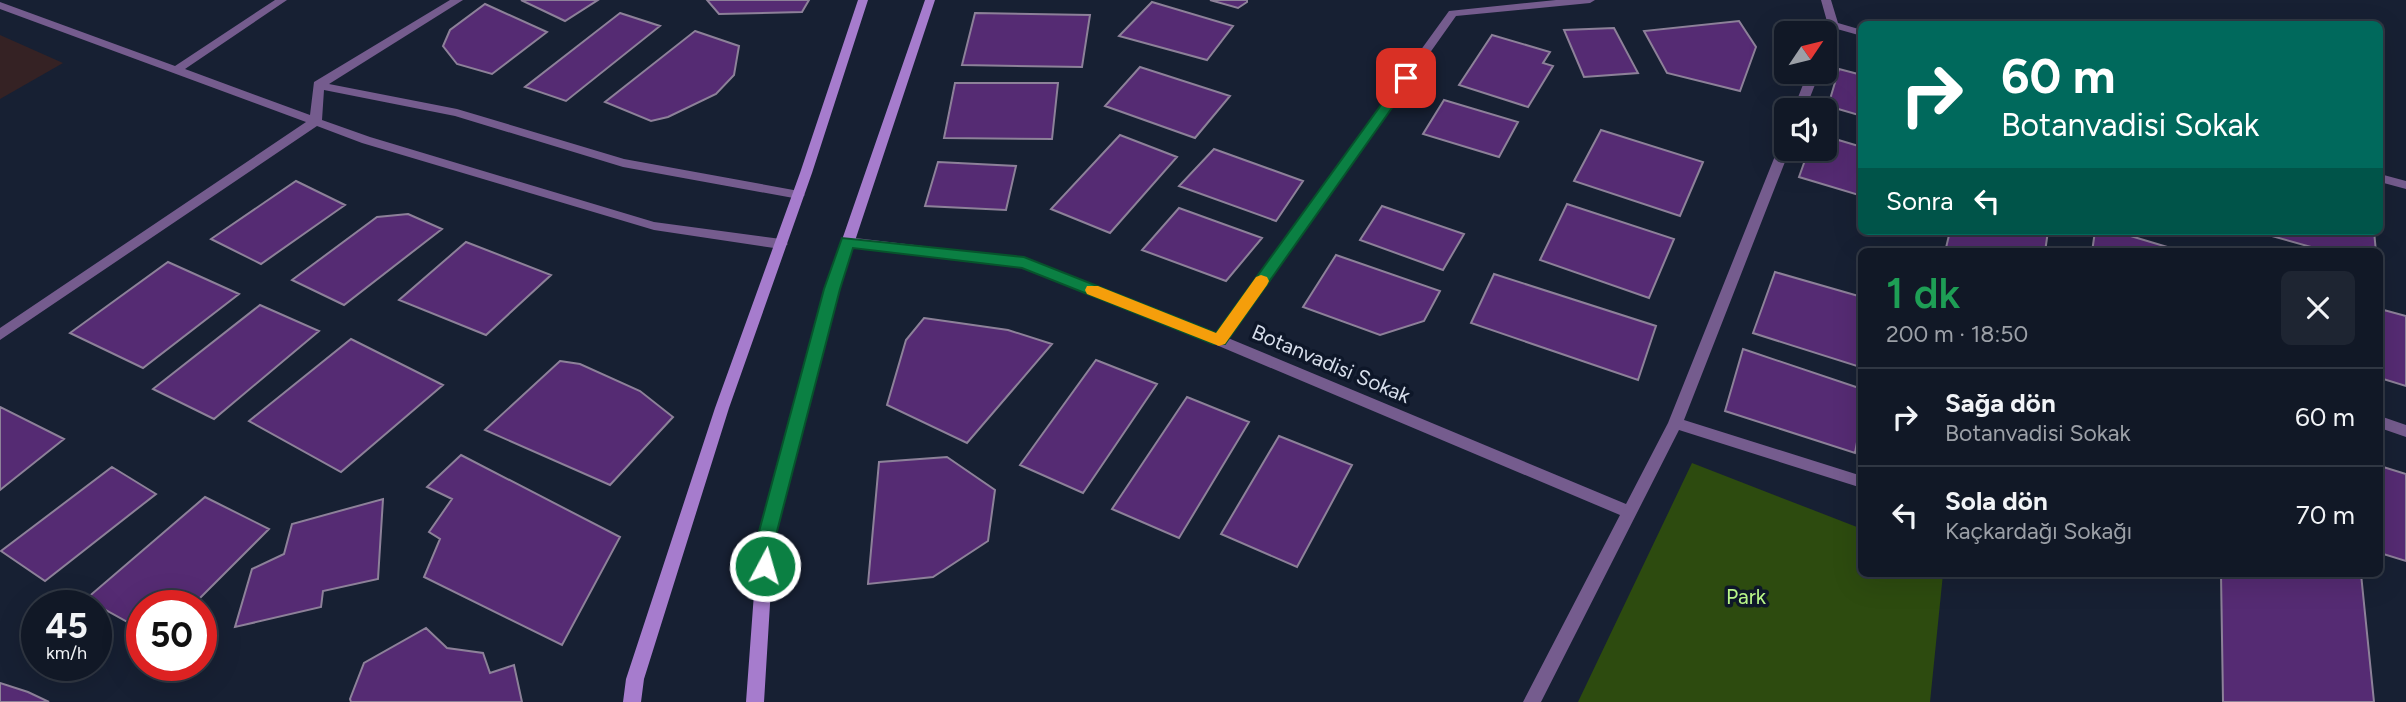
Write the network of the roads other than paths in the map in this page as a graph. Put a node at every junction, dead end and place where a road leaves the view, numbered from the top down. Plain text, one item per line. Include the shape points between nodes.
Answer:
1 (282, 0) edge
2 (458, 0) edge
3 (863, 0) edge
4 (930, 0) edge
5 (1590, 0) edge
6 (1826, 0) edge
7 (0, 5) edge
8 (1832, 21) edge
9 (1838, 26) edge
10 (1858, 32) edge
11 (178, 69) junction
12 (318, 85) junction
13 (316, 121) junction
14 (1779, 161) edge
15 (2383, 179) edge
16 (2406, 185) edge
17 (799, 195) junction
18 (847, 242) junction
19 (781, 244) junction
20 (0, 335) edge
21 (1219, 340) junction
22 (1675, 423) junction
23 (2383, 423) edge
24 (2406, 431) edge
25 (1858, 481) edge
26 (1629, 512) junction
27 (632, 702) edge
28 (755, 702) edge
29 (1532, 702) edge

1 - 11 street
2 - 12 street
3 - 17 main road
4 - 18 main road
5 - 21 street via 1453,13
6 - 8 street
7 - 11 street
9 - 10 street
11 - 13 street
12 - 13 street
12 - 17 street via 457,113 623,163
13 - 19 street via 654,226
13 - 20 street
14 - 22 street
15 - 16 street
17 - 19 main road
18 - 21 street, Botanvadisi Sokak via 1024,263
18 - 28 main road via 766,539
19 - 27 main road via 713,434 635,679
21 - 26 street, Botanvadisi Sokak
22 - 25 street
22 - 26 street
23 - 24 street
26 - 29 street

